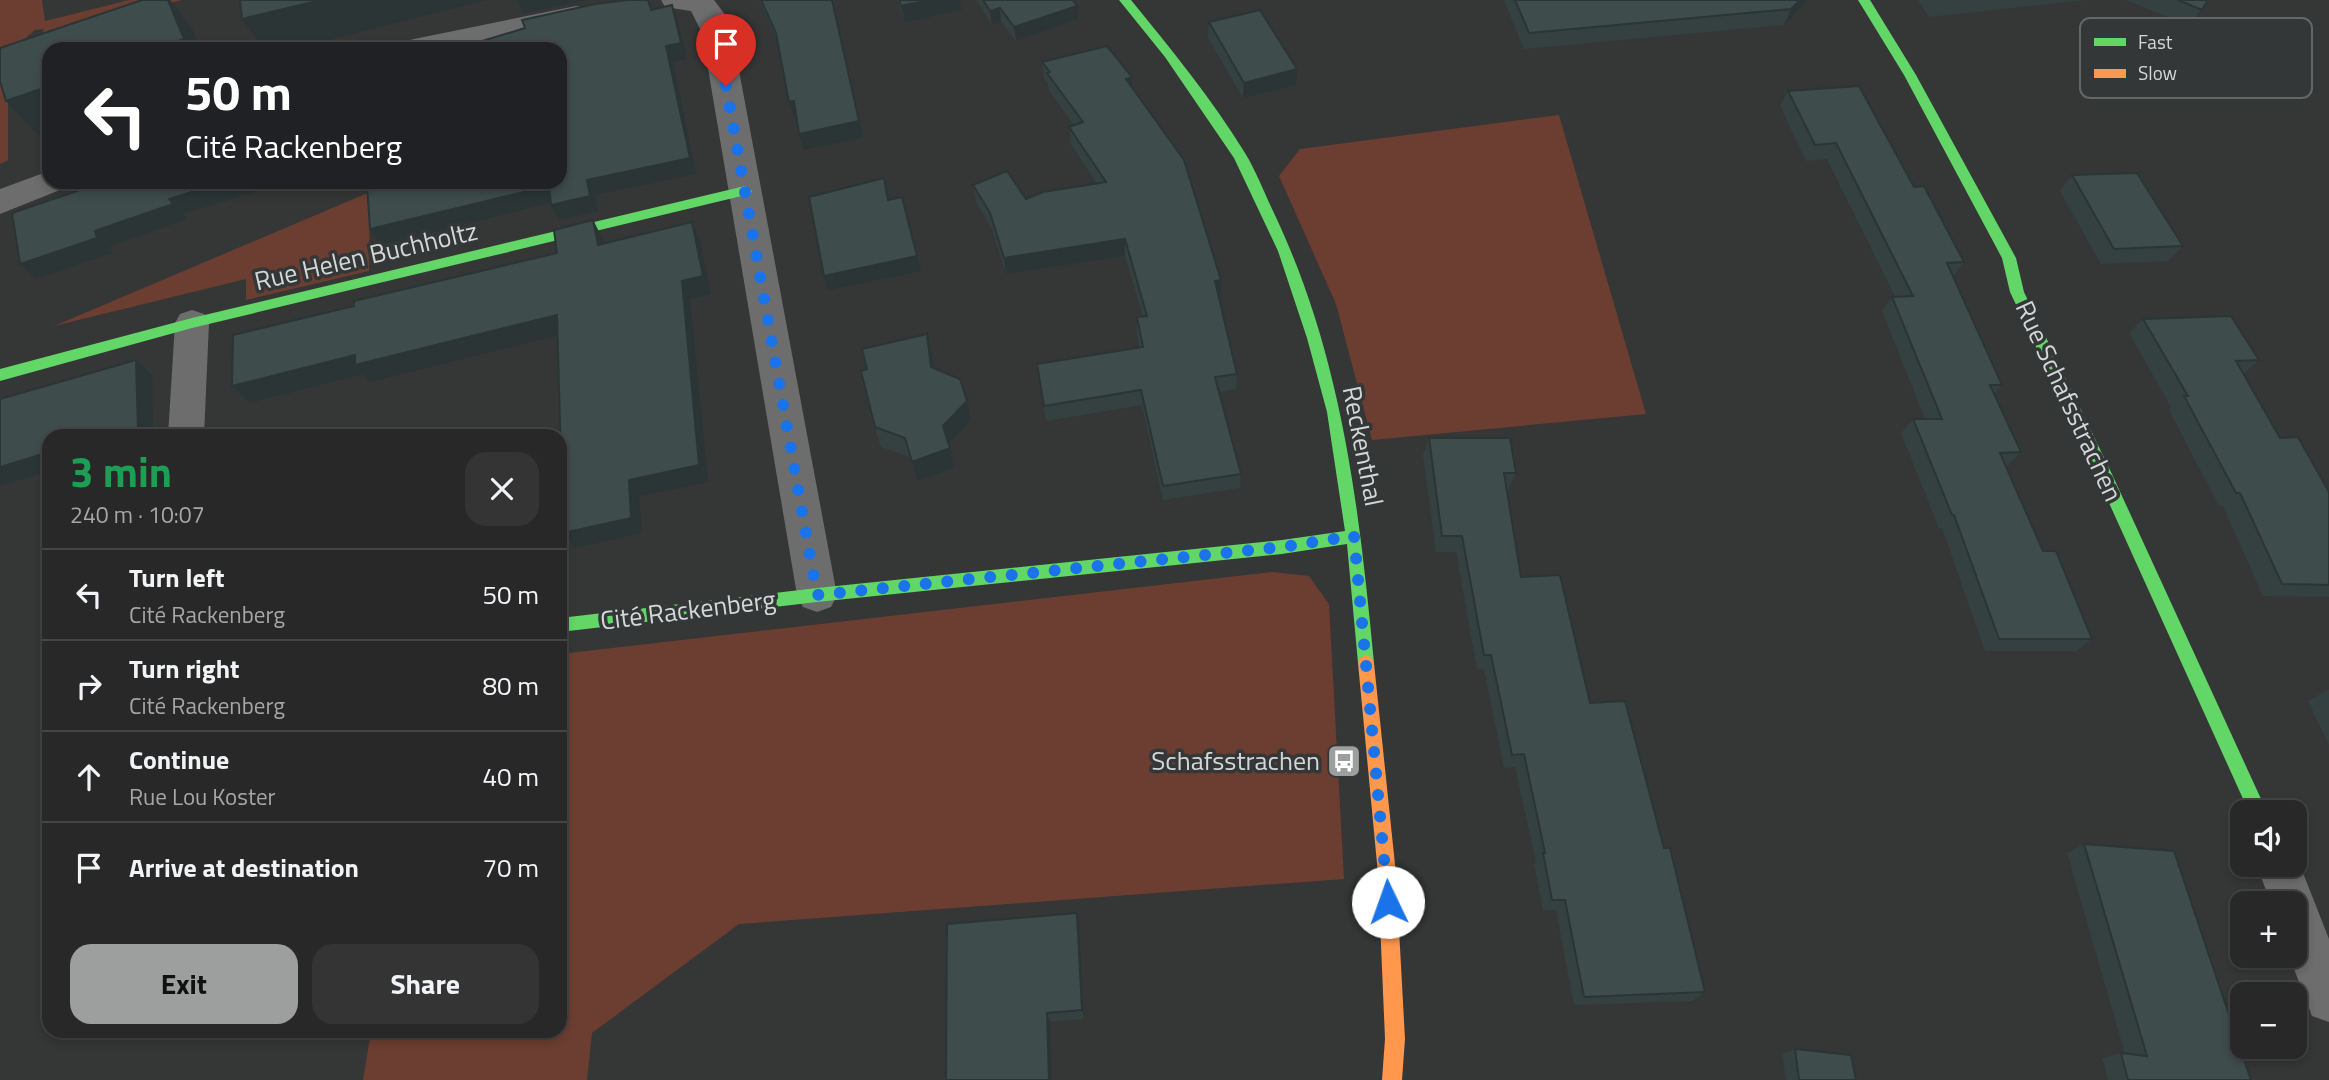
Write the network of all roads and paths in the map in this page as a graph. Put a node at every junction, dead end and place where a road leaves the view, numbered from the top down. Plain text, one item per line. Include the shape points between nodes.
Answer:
1 (675, 0) edge
2 (1125, 0) edge
3 (1864, 0) edge
4 (602, 9) edge
5 (447, 42) edge
6 (42, 185) edge
7 (745, 191) junction
8 (0, 202) edge
9 (192, 323) junction
10 (0, 374) edge
11 (186, 429) edge
12 (1354, 536) junction
13 (817, 595) junction
14 (567, 624) edge
15 (2253, 800) edge
16 (2307, 942) edge
17 (2329, 999) edge
18 (1392, 1080) edge

1 - 7 street via 700,2 711,16
2 - 12 street, Reckenthal via 1240,156 1285,251 1334,412
3 - 15 street, Rue Schafsstrachen via 2009,258 2017,292
4 - 5 street
6 - 8 street
7 - 9 street, Rue Helen Buchholtz
7 - 13 street
9 - 10 street, Rue Helen Buchholtz
9 - 11 street
12 - 13 street, Cité Rackenberg
12 - 18 street, Reckenthal via 1387,874 1395,1040
13 - 14 street, Cité Rackenberg
16 - 17 street

